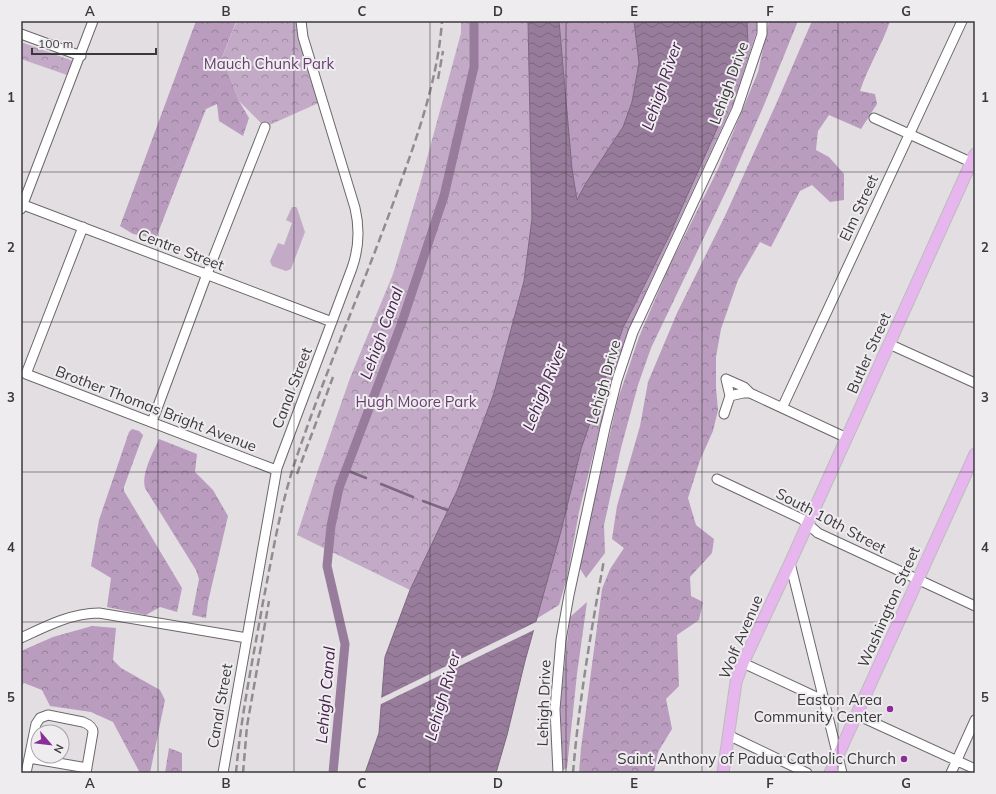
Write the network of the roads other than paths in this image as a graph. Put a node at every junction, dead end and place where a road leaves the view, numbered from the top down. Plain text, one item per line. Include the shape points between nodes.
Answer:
1 (94, 21) edge
2 (301, 21) edge
3 (762, 21) edge
4 (962, 21) edge
5 (21, 34) edge
6 (81, 56) junction
7 (874, 118) dead end
8 (265, 127) dead end
9 (909, 134) junction
10 (974, 160) edge
11 (22, 206) edge
12 (83, 227) junction
13 (207, 274) junction
14 (332, 322) junction
15 (889, 344) junction
16 (975, 384) edge
17 (750, 393) junction
18 (730, 396) junction
19 (782, 408) junction
20 (724, 414) dead end
21 (152, 422) junction
22 (847, 438) junction
23 (975, 454) edge
24 (276, 470) junction
25 (717, 479) dead end
26 (808, 524) junction
27 (790, 563) junction
28 (918, 580) junction
29 (975, 606) edge
30 (21, 638) edge
31 (247, 638) junction
32 (743, 663) junction
33 (825, 701) junction
34 (857, 715) junction
35 (975, 720) edge
36 (728, 735) junction
37 (838, 756) junction
38 (29, 758) junction
39 (956, 761) junction
40 (86, 770) edge
41 (975, 770) edge
42 (26, 773) edge
43 (223, 773) edge
44 (558, 773) edge
45 (723, 773) edge
46 (807, 773) edge
47 (830, 773) edge
48 (842, 773) edge
49 (951, 773) edge

1 - 6 street
2 - 14 street, Canal Street via 303,37 358,220 355,259
3 - 44 street, Lehigh Drive via 762,34 737,109 633,332 618,380 605,428 561,640 555,709
4 - 9 street, Elm Street
5 - 6 street
6 - 11 street
7 - 9 street
8 - 13 street
9 - 10 street
9 - 19 street, Elm Street
10 - 15 main road, Butler Street
11 - 12 street, Centre Street
12 - 13 street, Centre Street
12 - 21 street, Brother Thomas Bright Avenue via 26,374
13 - 14 street, Centre Street
13 - 21 street
14 - 24 street, Canal Street
15 - 16 street
15 - 22 main road, Butler Street
17 - 18 street
17 - 18 street via 744,387 726,379
17 - 19 street
18 - 20 street
19 - 22 street
21 - 24 street, Brother Thomas Bright Avenue
22 - 26 main road, Butler Street
23 - 28 main road, Washington Street
24 - 31 street, Canal Street
25 - 26 street, South 10th Street
26 - 27 main road, Butler Street
26 - 28 street, South 10th Street via 818,533
27 - 32 main road, Wolf Avenue
27 - 33 street
28 - 29 street, South 10th Street
28 - 34 main road, Washington Street
30 - 31 street via 72,617 95,613
31 - 43 street, Canal Street
32 - 33 street
32 - 36 main road, Wolf Avenue via 736,682
33 - 37 street
34 - 37 main road, Washington Street
34 - 39 street
35 - 39 street
36 - 45 main road, Wolf Avenue
36 - 46 street
37 - 47 main road, Washington Street
37 - 48 street
38 - 40 street
38 - 40 street via 35,726 42,716 83,722 90,726 93,732
38 - 42 street
39 - 41 street
39 - 49 street

